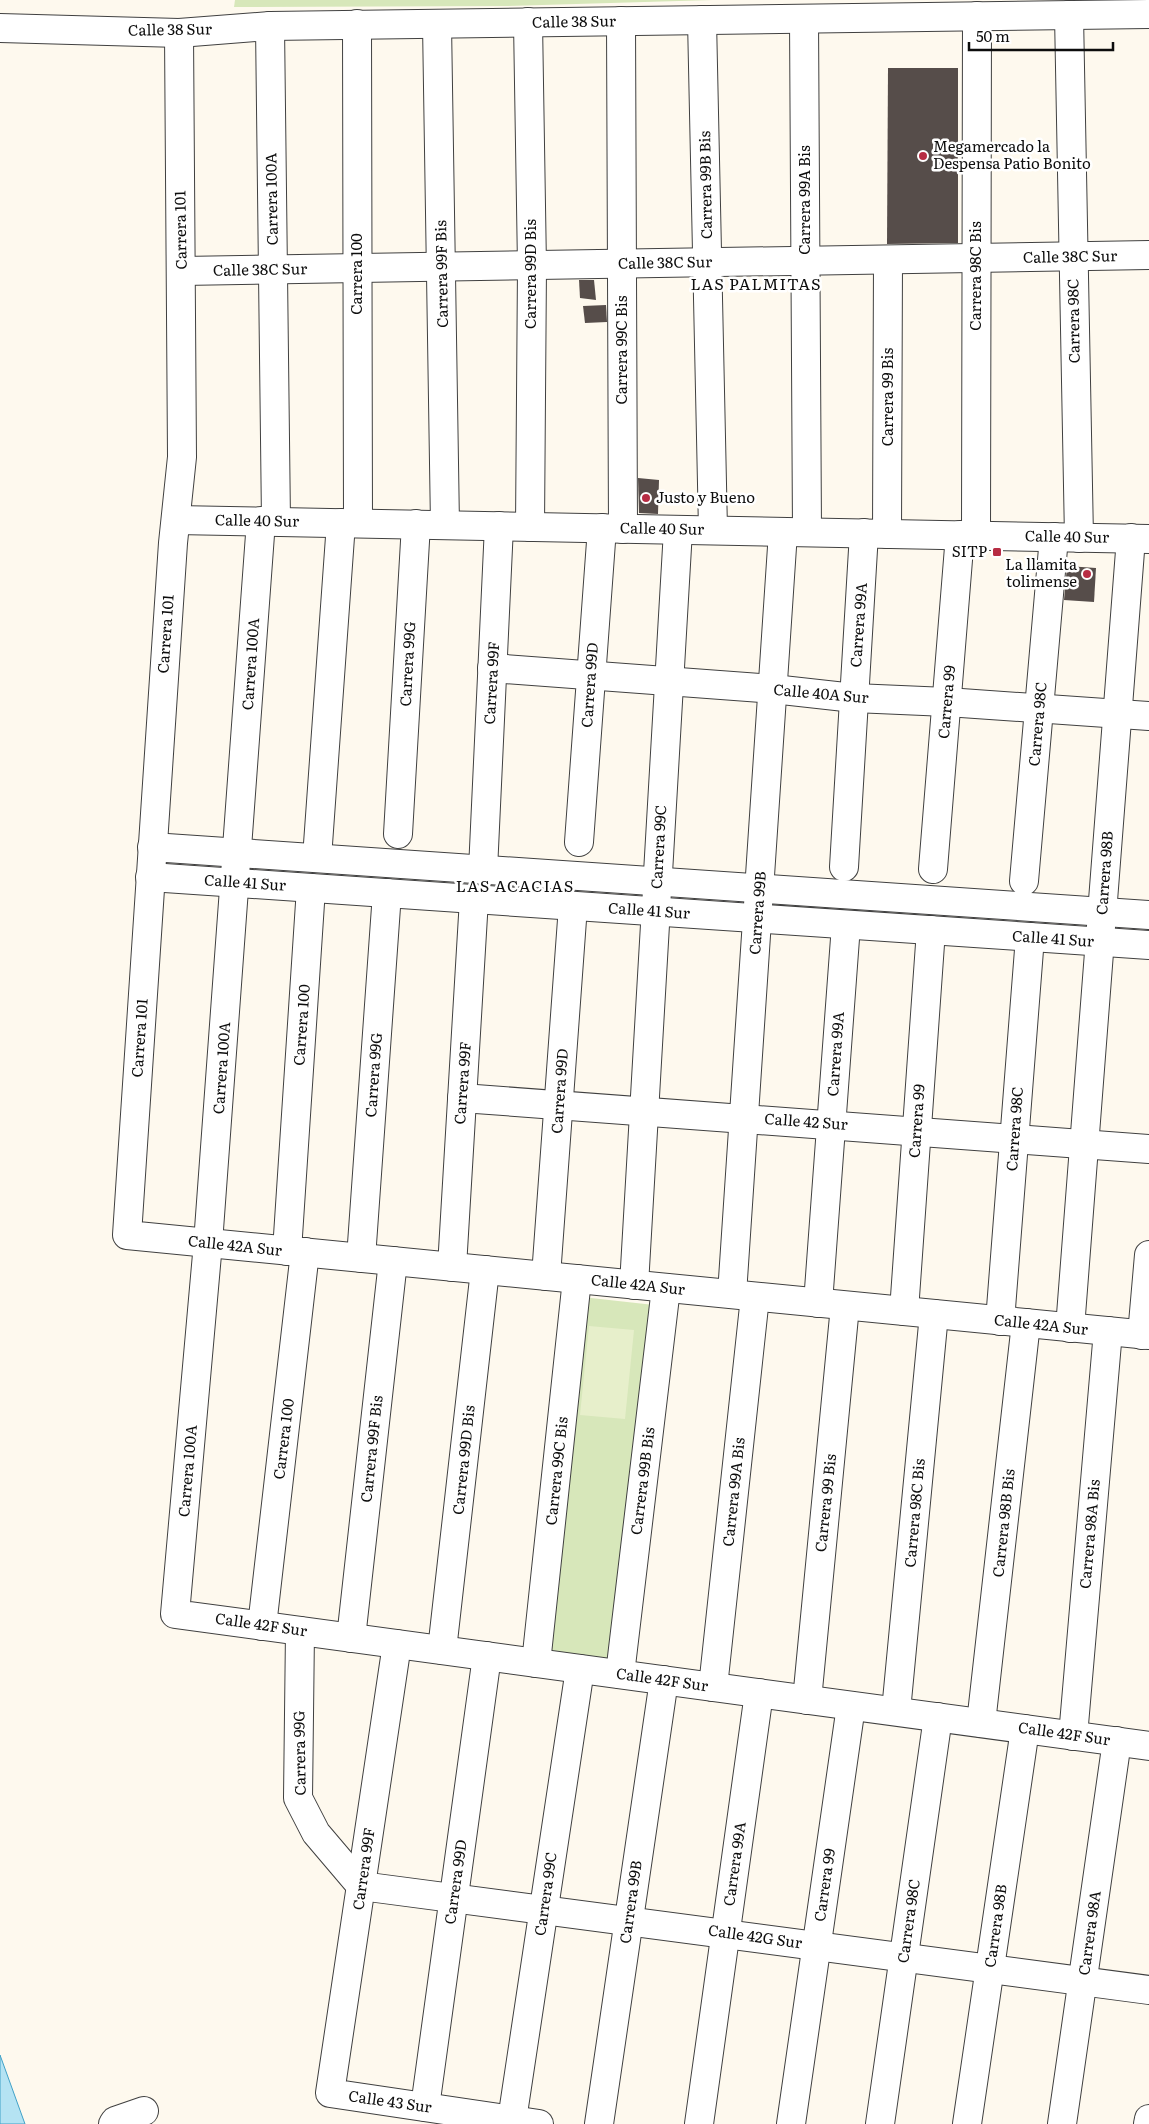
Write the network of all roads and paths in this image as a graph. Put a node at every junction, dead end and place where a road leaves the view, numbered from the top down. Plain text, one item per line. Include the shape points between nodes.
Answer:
1 (1149, 14) edge
2 (1068, 15) junction
3 (977, 16) junction
4 (804, 19) junction
5 (702, 20) junction
6 (621, 21) junction
7 (528, 22) junction
8 (357, 24) junction
9 (437, 24) junction
10 (270, 26) junction
11 (0, 28) edge
12 (178, 33) junction
13 (1149, 255) edge
14 (1072, 256) junction
15 (976, 258) junction
16 (888, 260) junction
17 (805, 261) junction
18 (707, 263) junction
19 (622, 264) junction
20 (532, 266) junction
21 (442, 267) junction
22 (358, 268) junction
23 (273, 270) junction
24 (182, 272) junction
25 (176, 520) junction
26 (269, 521) junction
27 (350, 523) junction
28 (416, 524) junction
29 (445, 525) junction
30 (499, 526) junction
31 (530, 527) junction
32 (612, 528) junction
33 (678, 530) junction
34 (713, 530) junction
35 (795, 532) junction
36 (876, 534) junction
37 (968, 535) junction
38 (1066, 537) junction
39 (1140, 539) edge
40 (492, 668) junction
41 (591, 676) junction
42 (669, 682) junction
43 (773, 689) junction
44 (854, 698) junction
45 (947, 702) junction
46 (1040, 708) junction
47 (1118, 714) junction
48 (1149, 716) edge
49 (398, 834) dead end
50 (578, 842) dead end
51 (152, 847) junction
52 (238, 853) junction
53 (317, 858) junction
54 (844, 867) dead end
55 (934, 869) dead end
56 (483, 870) junction
57 (150, 876) junction
58 (1024, 881) dead end
59 (657, 882) junction
60 (236, 883) junction
61 (311, 888) junction
62 (759, 889) junction
63 (387, 893) junction
64 (474, 899) junction
65 (573, 906) junction
66 (655, 911) junction
67 (1102, 912) junction
68 (1149, 915) edge
69 (757, 918) junction
70 (846, 924) junction
71 (931, 930) junction
72 (1030, 937) junction
73 (1100, 942) junction
74 (1149, 945) edge
75 (462, 1098) junction
76 (559, 1104) junction
77 (644, 1110) junction
78 (744, 1118) junction
79 (831, 1124) junction
80 (917, 1131) junction
81 (1014, 1138) junction
82 (1084, 1144) junction
83 (1149, 1148) edge
84 (127, 1235) joint
85 (208, 1243) junction
86 (296, 1252) junction
87 (1149, 1255) edge
88 (361, 1258) junction
89 (393, 1261) junction
90 (452, 1267) junction
91 (485, 1270) junction
92 (546, 1276) junction
93 (578, 1279) junction
94 (634, 1285) junction
95 (666, 1288) junction
96 (744, 1296) junction
97 (818, 1303) junction
98 (845, 1306) junction
99 (904, 1311) junction
100 (934, 1314) junction
101 (1013, 1322) junction
102 (1070, 1328) junction
103 (1108, 1331) junction
104 (1146, 1335) edge
105 (175, 1614) joint
106 (262, 1626) junction
107 (300, 1631) junction
108 (350, 1638) junction
109 (397, 1644) junction
110 (442, 1650) junction
111 (487, 1656) junction
112 (536, 1663) junction
113 (580, 1669) junction
114 (620, 1674) junction
115 (664, 1680) junction
116 (713, 1687) junction
117 (759, 1693) junction
118 (807, 1700) junction
119 (851, 1706) junction
120 (896, 1712) junction
121 (938, 1717) junction
122 (981, 1723) junction
123 (1024, 1729) junction
124 (1073, 1736) junction
125 (1117, 1742) junction
126 (1149, 1746) edge
127 (361, 1886) junction
128 (454, 1897) junction
129 (544, 1909) junction
130 (629, 1920) junction
131 (725, 1932) junction
132 (817, 1945) junction
133 (904, 1956) junction
134 (990, 1968) junction
135 (1083, 1981) junction
136 (1149, 1990) edge
137 (330, 2093) joint
138 (425, 2107) junction
139 (144, 2111) dead end
140 (1149, 2119) edge
141 (512, 2120) junction
142 (113, 2124) edge
143 (539, 2124) edge
144 (599, 2124) edge
145 (699, 2124) edge
146 (791, 2124) edge
147 (880, 2124) edge
148 (967, 2124) edge
149 (1062, 2124) edge
150 (1148, 2124) edge

1 - 2 street, Calle 38 Sur
2 - 3 street, Calle 38 Sur
2 - 14 street, Carrera 98C
3 - 4 street, Calle 38 Sur
3 - 15 street, Carrera 98C Bis
4 - 5 street, Calle 38 Sur
4 - 17 street, Carrera 99A Bis
5 - 6 street, Calle 38 Sur
5 - 18 street, Carrera 99B Bis
6 - 7 street, Calle 38 Sur
6 - 19 street, Carrera 99C Bis
7 - 9 street, Calle 38 Sur
7 - 20 street, Carrera 99D Bis
8 - 9 street, Calle 38 Sur
8 - 10 street, Calle 38 Sur
8 - 22 street, Carrera 100
9 - 21 street, Carrera 99F Bis
10 - 12 street, Calle 38 Sur
10 - 23 street, Carrera 100A
11 - 12 street, Calle 38 Sur
12 - 24 street, Carrera 101
13 - 14 street, Calle 38C Sur
14 - 15 street, Calle 38C Sur
14 - 38 street, Carrera 98C
15 - 16 street, Calle 38C Sur
15 - 37 street, Carrera 98C Bis
16 - 17 street, Calle 38C Sur
16 - 36 street, Carrera 99 Bis
17 - 18 street, Calle 38C Sur
17 - 35 street, Carrera 99A Bis
18 - 19 street, Calle 38C Sur
18 - 34 street, Carrera 99B Bis
19 - 20 street, Calle 38C Sur
19 - 32 street, Carrera 99C Bis
20 - 21 street, Calle 38C Sur
20 - 31 street, Carrera 99D Bis
21 - 22 street, Calle 38C Sur
21 - 29 street, Carrera 99F Bis
22 - 23 street, Calle 38C Sur
22 - 27 street, Carrera 100
23 - 24 street, Calle 38C Sur
23 - 26 street, Carrera 100A
24 - 25 street, Carrera 101 via 182,457
25 - 26 street, Calle 40 Sur
25 - 51 street, Carrera 101
26 - 27 street, Calle 40 Sur
26 - 52 street, Carrera 100A
27 - 28 street, Calle 40 Sur
27 - 53 street, Carrera 100
28 - 29 street, Calle 40 Sur
28 - 49 street, Carrera 99G
29 - 30 street, Calle 40 Sur
30 - 31 street, Calle 40 Sur
30 - 40 street, Carrera 99F
31 - 32 street, Calle 40 Sur
32 - 33 street, Calle 40 Sur
32 - 41 street, Carrera 99D
33 - 34 street, Calle 40 Sur
33 - 42 street, Carrera 99C
34 - 35 street, Calle 40 Sur
35 - 36 street, Calle 40 Sur
35 - 43 street, Carrera 99B
36 - 37 street, Calle 40 Sur
36 - 44 street, Carrera 99A
37 - 38 street, Calle 40 Sur
37 - 45 street, Carrera 99
38 - 39 street, Calle 40 Sur
38 - 46 street, Carrera 98C
39 - 47 street, Carrera 98B
40 - 41 street, Calle 40A Sur
40 - 56 street, Carrera 99F
41 - 42 street, Calle 40A Sur
41 - 50 street, Carrera 99D
42 - 43 street, Calle 40A Sur
42 - 59 street, Carrera 99C
43 - 44 street, Calle 40A Sur
43 - 62 street, Carrera 99B
44 - 45 street, Calle 40A Sur
44 - 54 street, Carrera 99A
45 - 46 street, Calle 40A Sur
45 - 55 street, Carrera 99
46 - 47 street, Calle 40A Sur
46 - 58 street, Carrera 98C
47 - 48 street, Calle 40A Sur
47 - 67 street, Carrera 98B
51 - 52 street, Calle 41 Sur
51 - 57 street, Carrera 101
52 - 53 street, Calle 41 Sur
52 - 60 street, Carrera 100A
53 - 56 street, Calle 41 Sur
56 - 59 street, Calle 41 Sur
57 - 60 street, Calle 41 Sur
57 - 84 street, Carrera 101
59 - 62 street, Calle 41 Sur
59 - 66 street, Carrera 99C
60 - 61 street, Calle 41 Sur
60 - 85 street, Carrera 100A
61 - 63 street, Calle 41 Sur
61 - 86 street, Carrera 100
62 - 67 street, Calle 41 Sur
62 - 69 street, Carrera 99B
63 - 64 street, Calle 41 Sur
63 - 88 street, Carrera 99G
64 - 65 street, Calle 41 Sur
64 - 75 street, Carrera 99F
65 - 66 street, Calle 41 Sur
65 - 76 street, Carrera 99D
66 - 69 street, Calle 41 Sur
66 - 77 street, Carrera 99C
67 - 68 street, Calle 41 Sur
67 - 73 street, Carrera 98B
69 - 70 street, Calle 41 Sur
69 - 78 street, Carrera 99B
70 - 71 street, Calle 41 Sur
70 - 79 street, Carrera 99A
71 - 72 street, Calle 41 Sur
71 - 80 street, Carrera 99
72 - 73 street, Calle 41 Sur
72 - 81 street, Carrera 98C
73 - 74 street, Calle 41 Sur
73 - 82 street, Carrera 98B
75 - 76 street, Calle 42 Sur
75 - 90 street, Carrera 99F
76 - 77 street, Calle 42 Sur
76 - 92 street, Carrera 99D
77 - 78 street, Calle 42 Sur
77 - 94 street, Carrera 99C
78 - 79 street, Calle 42 Sur
78 - 96 street, Carrera 99B
79 - 80 street, Calle 42 Sur
79 - 97 street, Carrera 99A
80 - 81 street, Calle 42 Sur
80 - 99 street, Carrera 99
81 - 82 street, Calle 42 Sur
81 - 101 street, Carrera 98C
82 - 83 street, Calle 42 Sur
82 - 102 street, Carrera 98B
84 - 85 street, Calle 42A Sur
85 - 86 street, Calle 42A Sur
85 - 105 street, Carrera 100A
86 - 88 street, Calle 42A Sur
86 - 106 street, Carrera 100
87 - 104 street
88 - 89 street, Calle 42A Sur
89 - 90 street, Calle 42A Sur
89 - 108 street, Carrera 99F Bis
90 - 91 street, Calle 42A Sur
91 - 92 street, Calle 42A Sur
91 - 110 street, Carrera 99D Bis
92 - 93 street, Calle 42A Sur
93 - 94 street, Calle 42A Sur
93 - 112 street, Carrera 99C Bis
94 - 95 street, Calle 42A Sur
95 - 96 street, Calle 42A Sur
95 - 114 street, Carrera 99B Bis
96 - 97 street, Calle 42A Sur
96 - 116 street, Carrera 99A Bis
97 - 98 street, Calle 42A Sur
98 - 99 street, Calle 42A Sur
98 - 118 street, Carrera 99 Bis
99 - 100 street, Calle 42A Sur
100 - 101 street, Calle 42A Sur
100 - 120 street, Carrera 98C Bis
101 - 102 street, Calle 42A Sur
101 - 122 street, Carrera 98B Bis
102 - 103 street, Calle 42A Sur
103 - 104 street, Calle 42A Sur
103 - 124 street, Carrera 98A Bis
105 - 106 street, Calle 42F Sur
106 - 107 street, Calle 42F Sur
107 - 108 street, Calle 42F Sur
107 - 127 street, Carrera 99G via 298,1798 316,1833
108 - 109 street, Calle 42F Sur
109 - 110 street, Calle 42F Sur
109 - 127 street, Carrera 99F
110 - 111 street, Calle 42F Sur
111 - 112 street, Calle 42F Sur
111 - 128 street, Carrera 99D
112 - 113 street, Calle 42F Sur
113 - 114 street, Calle 42F Sur
113 - 129 street, Carrera 99C
114 - 115 street, Calle 42F Sur
115 - 116 street, Calle 42F Sur
115 - 130 street, Carrera 99B
116 - 117 street, Calle 42F Sur
117 - 118 street, Calle 42F Sur
117 - 131 street, Carrera 99A
118 - 119 street, Calle 42F Sur
119 - 120 street, Calle 42F Sur
119 - 132 street, Carrera 99
120 - 121 street, Calle 42F Sur
121 - 122 street, Calle 42F Sur
121 - 133 street, Carrera 98C
122 - 123 street, Calle 42F Sur
123 - 124 street, Calle 42F Sur
123 - 134 street, Carrera 98B
124 - 125 street, Calle 42F Sur
125 - 126 street, Calle 42F Sur
125 - 135 street, Carrera 98A
127 - 128 street, Calle 42G Sur
127 - 137 street, Carrera 99F
128 - 129 street, Calle 42G Sur
128 - 138 street, Carrera 99D
129 - 130 street, Calle 42G Sur
129 - 141 street, Carrera 99C
130 - 131 street, Calle 42G Sur
130 - 144 street, Carrera 99B
131 - 132 street, Calle 42G Sur
131 - 145 street, Carrera 99A
132 - 133 street, Calle 42G Sur
132 - 146 street, Carrera 99
133 - 134 street, Calle 42G Sur
133 - 147 street, Carrera 98C
134 - 135 street, Calle 42G Sur
134 - 148 street, Carrera 98B
135 - 136 street, Calle 42G Sur
135 - 149 street, Carrera 98A
137 - 138 street, Calle 43 Sur
138 - 141 street, Calle 43 Sur
139 - 142 street
140 - 150 street
141 - 143 street, Calle 43 Sur

